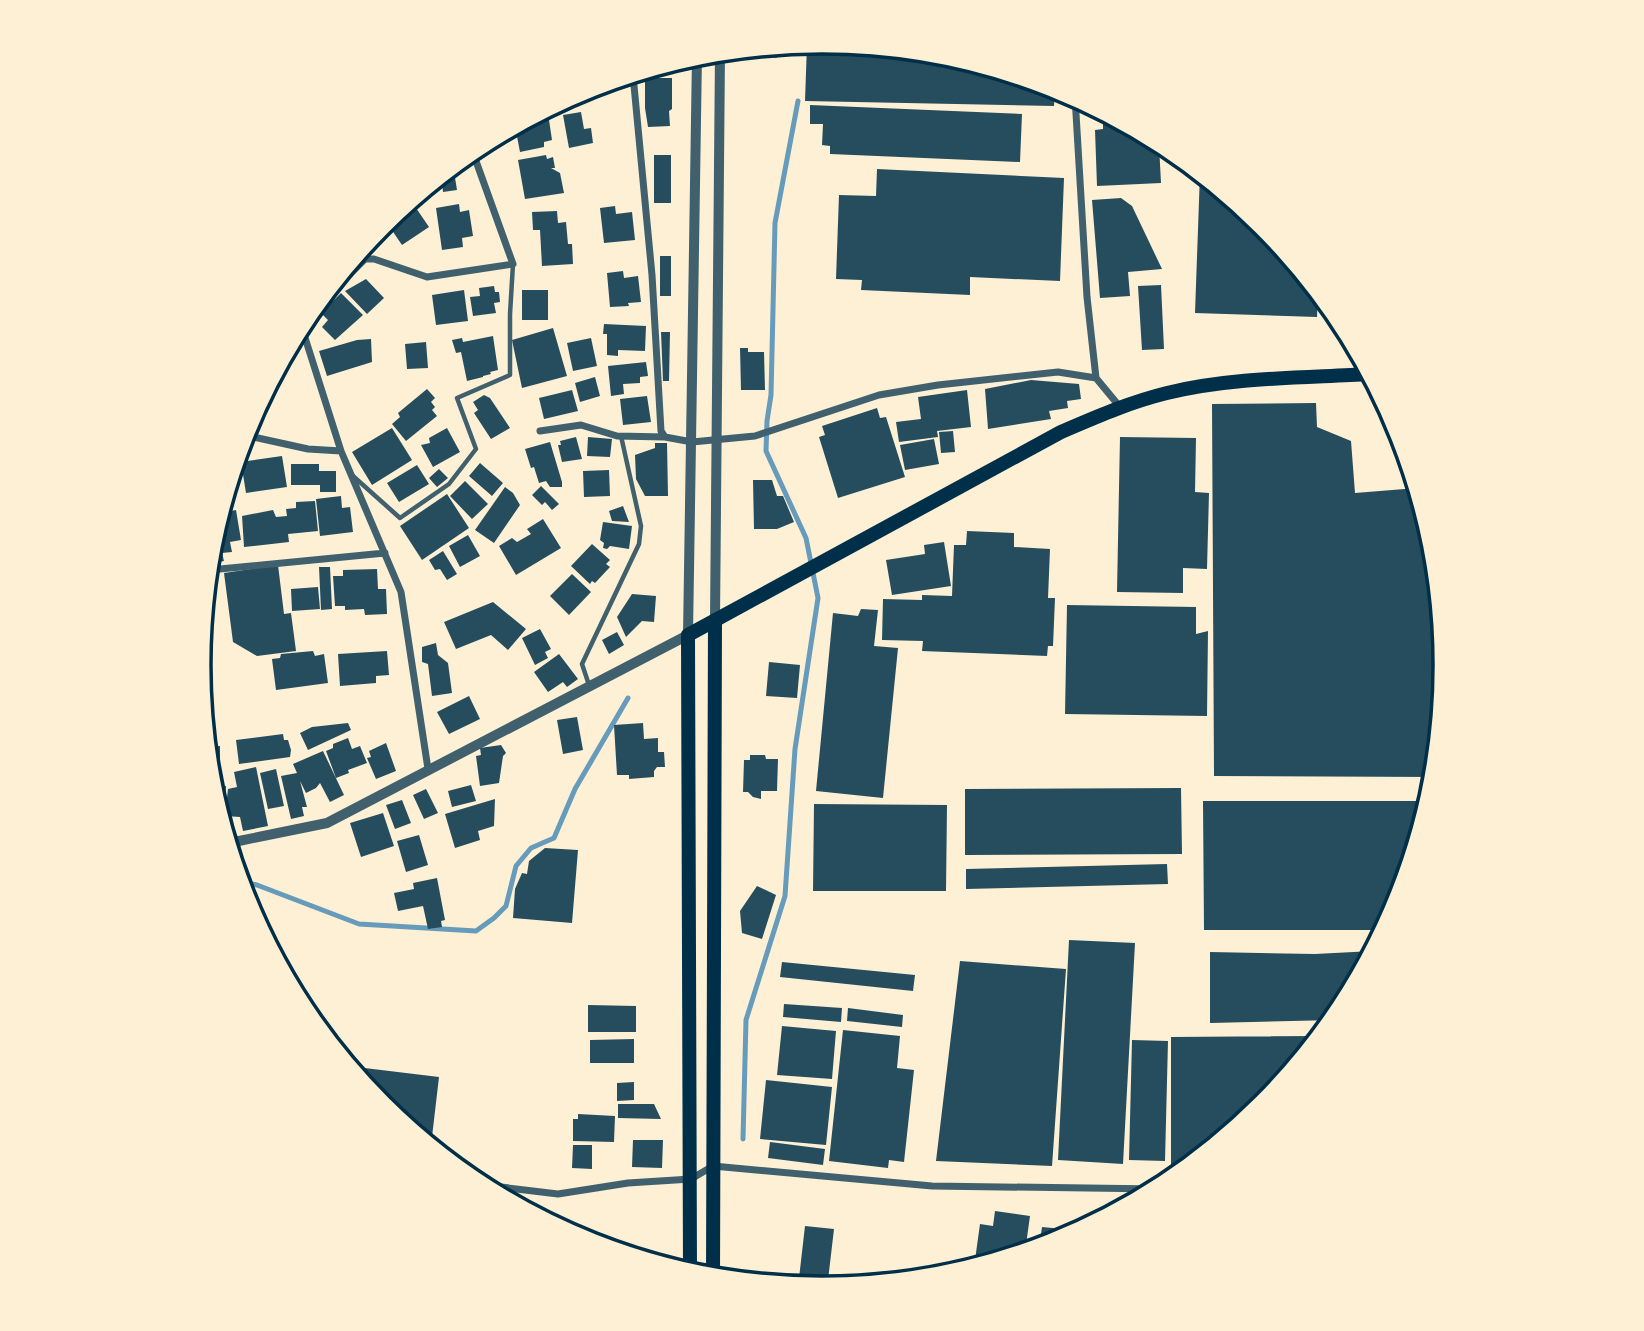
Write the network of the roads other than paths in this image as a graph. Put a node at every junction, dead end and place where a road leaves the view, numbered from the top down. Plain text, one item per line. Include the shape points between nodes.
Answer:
1 (720, 63) edge
2 (697, 67) edge
3 (634, 85) edge
4 (1076, 110) edge
5 (476, 161) edge
6 (362, 262) edge
7 (513, 264) junction
8 (307, 338) edge
9 (1359, 375) edge
10 (1096, 378) junction
11 (1120, 407) junction
12 (540, 431) dead end
13 (621, 436) junction
14 (255, 437) edge
15 (665, 437) junction
16 (716, 440) junction
17 (692, 442) junction
18 (341, 451) junction
19 (350, 473) junction
20 (385, 553) junction
21 (220, 569) dead end
22 (715, 620) junction
23 (688, 635) junction
24 (589, 687) junction
25 (428, 769) junction
26 (237, 841) edge
27 (713, 1166) junction
28 (691, 1179) junction
29 (504, 1187) edge
30 (1138, 1189) edge
31 (690, 1262) edge
32 (713, 1267) edge

1 - 16 street
2 - 17 street
3 - 15 street
4 - 10 street
5 - 7 street
6 - 7 street via 374,259 427,277
7 - 19 lane via 510,375 457,398 476,449 463,467 449,484 400,519
8 - 18 street
9 - 11 main road via 1219,383
10 - 11 street
10 - 16 street via 1058,372 938,385 879,395 755,436
11 - 22 main road via 1061,432
12 - 13 street via 581,425
13 - 15 street
13 - 24 lane via 641,526 639,544 582,664
14 - 18 street
15 - 17 street
16 - 17 street
16 - 22 street
17 - 23 street
18 - 19 street
19 - 20 street
20 - 21 street
20 - 25 street via 401,592
22 - 23 main road
22 - 27 main road
23 - 24 street
23 - 28 main road
24 - 25 street
25 - 26 street via 327,823
27 - 28 street
27 - 30 street via 932,1186
27 - 32 main road
28 - 29 street via 558,1194
28 - 31 main road

